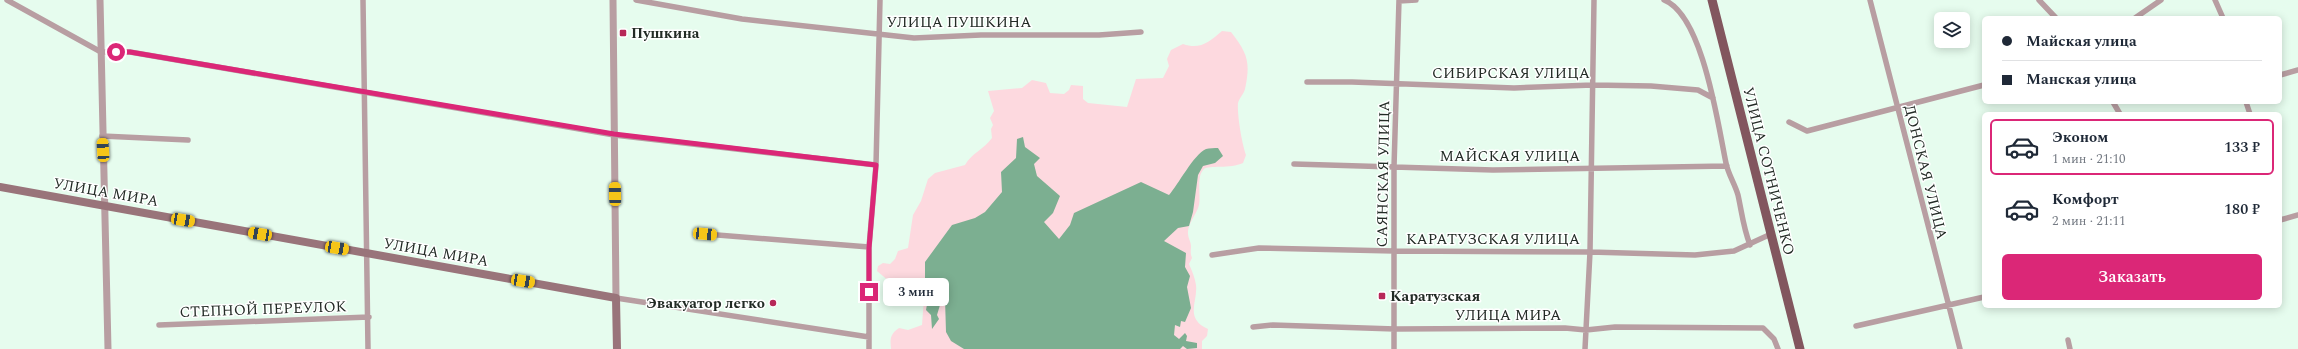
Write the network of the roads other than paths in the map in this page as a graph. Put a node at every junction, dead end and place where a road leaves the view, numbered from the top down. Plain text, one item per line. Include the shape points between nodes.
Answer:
1 (8, 0) edge
2 (100, 0) edge
3 (363, 0) edge
4 (613, 0) edge
5 (636, 0) edge
6 (880, 0) edge
7 (1399, 0) edge
8 (1416, 0) edge
9 (1594, 0) edge
10 (1664, 0) edge
11 (1712, 0) edge
12 (1870, 0) edge
13 (2039, 0) edge
14 (2161, 0) edge
15 (2215, 0) edge
16 (2054, 16) edge
17 (2138, 16) edge
18 (2222, 16) edge
19 (1141, 32) dead end
20 (879, 34) junction
21 (101, 52) junction
22 (2298, 70) edge
23 (2282, 74) edge
24 (1307, 82) dead end
25 (1396, 84) junction
26 (1593, 85) junction
27 (1982, 86) edge
28 (366, 92) junction
29 (1713, 98) junction
30 (1897, 108) junction
31 (1789, 122) dead end
32 (614, 134) junction
33 (102, 136) junction
34 (188, 140) dead end
35 (1294, 164) dead end
36 (876, 165) junction
37 (1726, 166) junction
38 (1394, 167) junction
39 (1592, 167) junction
40 (0, 187) edge
41 (106, 206) junction
42 (2298, 215) edge
43 (2282, 219) edge
44 (705, 234) dead end
45 (1771, 234) junction
46 (1750, 245) junction
47 (869, 248) junction
48 (1394, 251) junction
49 (1590, 252) junction
50 (368, 254) junction
51 (1212, 255) dead end
52 (616, 298) junction
53 (1982, 298) edge
54 (1949, 307) junction
55 (368, 317) junction
56 (159, 325) dead end
57 (1856, 326) dead end
58 (1253, 328) dead end
59 (1395, 329) junction
60 (1586, 330) junction
61 (869, 337) junction
62 (2068, 340) dead end
63 (108, 349) edge
64 (368, 349) edge
65 (618, 349) edge
66 (869, 349) edge
67 (1394, 349) edge
68 (1585, 349) edge
69 (1778, 349) edge
70 (1800, 349) edge
71 (1960, 349) edge
72 (2070, 349) edge

1 - 21 street
2 - 21 street
3 - 28 street
4 - 32 street
5 - 20 street, УЛИЦА ПУШКИНА via 742,19
6 - 20 street
7 - 8 street
7 - 25 street, САЯНСКАЯ УЛИЦА
9 - 26 street
10 - 29 street via 1681,13 1689,24 1696,39
11 - 45 main road, УЛИЦА СОТНИЧЕНКО
12 - 30 street, ДОНСКАЯ УЛИЦА
13 - 16 street
14 - 17 street
15 - 18 street
19 - 20 street, УЛИЦА ПУШКИНА via 914,38
20 - 36 street
21 - 28 street via 130,52
21 - 33 street
22 - 23 street
24 - 25 street, СИБИРСКАЯ УЛИЦА
25 - 26 street, СИБИРСКАЯ УЛИЦА via 1514,88
25 - 38 street, САЯНСКАЯ УЛИЦА
26 - 29 street, СИБИРСКАЯ УЛИЦА via 1698,90
26 - 39 street
27 - 30 street
28 - 32 street
28 - 50 street
29 - 37 street
30 - 31 street via 1807,131
30 - 54 street, ДОНСКАЯ УЛИЦА
32 - 36 street
32 - 52 street
33 - 34 street
33 - 41 street
35 - 38 street, МАЙСКАЯ УЛИЦА
36 - 47 street
37 - 39 street, МАЙСКАЯ УЛИЦА
37 - 46 street via 1738,195 1743,227
38 - 39 street, МАЙСКАЯ УЛИЦА via 1493,170
38 - 48 street, САЯНСКАЯ УЛИЦА
39 - 49 street
40 - 41 main road, УЛИЦА МИРА
41 - 50 main road, УЛИЦА МИРА
41 - 63 street
42 - 43 street
44 - 47 street
45 - 46 street, КАРАТУЗСКАЯ УЛИЦА
45 - 70 main road, УЛИЦА СОТНИЧЕНКО
46 - 49 street, КАРАТУЗСКАЯ УЛИЦА via 1734,251 1695,255
47 - 61 street
48 - 49 street, КАРАТУЗСКАЯ УЛИЦА
48 - 51 street, КАРАТУЗСКАЯ УЛИЦА via 1259,248
48 - 59 street, САЯНСКАЯ УЛИЦА
49 - 60 street
50 - 52 main road, УЛИЦА МИРА
50 - 55 street
52 - 61 street, УЛИЦА МИРА
52 - 65 main road
53 - 54 street
54 - 57 street
54 - 71 street, ДОНСКАЯ УЛИЦА
55 - 56 street, СТЕПНОЙ ПЕРЕУЛОК
55 - 64 street
58 - 59 street, УЛИЦА МИРА via 1273,325
59 - 60 street, УЛИЦА МИРА
59 - 67 street, САЯНСКАЯ УЛИЦА
60 - 68 street
60 - 69 street, УЛИЦА МИРА via 1614,327 1763,328 1774,339
61 - 66 street
62 - 72 street

